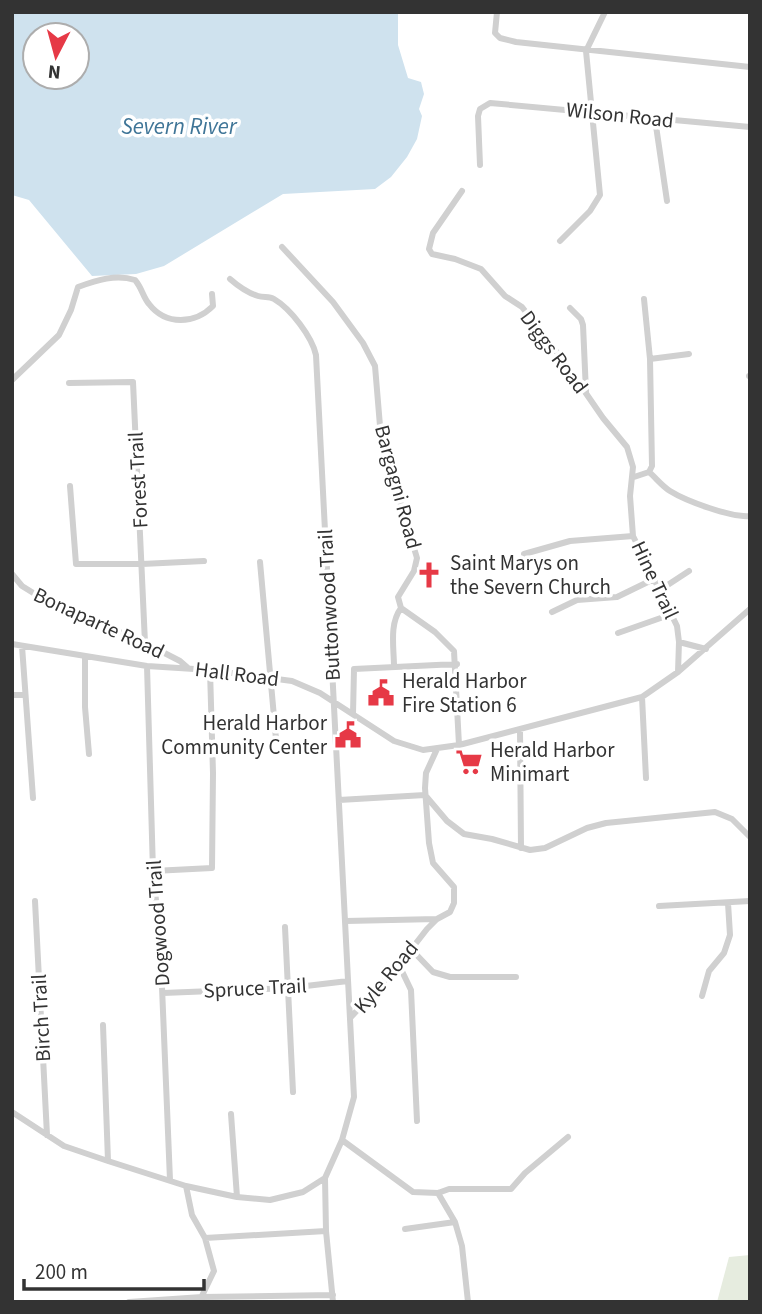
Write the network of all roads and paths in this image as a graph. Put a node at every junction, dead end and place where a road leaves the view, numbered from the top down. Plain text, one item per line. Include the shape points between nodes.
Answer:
1 (497, 12) edge
2 (605, 12) edge
3 (586, 51) junction
4 (750, 67) edge
5 (592, 112) junction
6 (655, 119) junction
7 (750, 127) edge
8 (481, 165) dead end
9 (462, 191) dead end
10 (667, 201) dead end
11 (560, 241) dead end
12 (282, 247) dead end
13 (230, 279) dead end
14 (212, 294) dead end
15 (644, 299) dead end
16 (569, 308) dead end
17 (689, 354) dead end
18 (650, 359) junction
19 (12, 380) edge
20 (69, 383) dead end
21 (586, 393) junction
22 (649, 472) junction
23 (634, 477) junction
24 (70, 486) dead end
25 (750, 516) edge
26 (632, 536) junction
27 (524, 554) dead end
28 (204, 561) dead end
29 (260, 562) dead end
30 (142, 564) junction
31 (689, 571) dead end
32 (12, 574) edge
33 (654, 579) junction
34 (660, 590) junction
35 (401, 608) junction
36 (750, 609) edge
37 (552, 612) dead end
38 (672, 614) junction
39 (618, 633) dead end
40 (679, 642) junction
41 (145, 643) junction
42 (12, 645) edge
43 (22, 646) junction
44 (706, 649) junction
45 (85, 657) junction
46 (457, 664) junction
47 (147, 666) junction
48 (394, 667) junction
49 (188, 668) junction
50 (210, 670) junction
51 (678, 672) junction
52 (272, 678) junction
53 (12, 695) edge
54 (24, 695) junction
55 (642, 697) junction
56 (334, 702) junction
57 (353, 714) junction
58 (520, 729) junction
59 (276, 739) dead end
60 (459, 744) junction
61 (441, 749) junction
62 (89, 754) dead end
63 (646, 778) dead end
64 (425, 795) junction
65 (33, 798) dead end
66 (339, 800) junction
67 (750, 837) edge
68 (521, 848) junction
69 (153, 872) junction
70 (35, 901) dead end
71 (750, 901) edge
72 (728, 903) junction
73 (659, 906) dead end
74 (437, 919) junction
75 (346, 921) junction
76 (285, 927) dead end
77 (411, 949) junction
78 (399, 965) junction
79 (516, 977) dead end
80 (348, 981) junction
81 (289, 988) junction
82 (163, 993) junction
83 (702, 996) dead end
84 (351, 1017) junction
85 (103, 1025) dead end
86 (293, 1092) dead end
87 (12, 1112) edge
88 (231, 1114) dead end
89 (417, 1121) dead end
90 (47, 1135) junction
91 (568, 1137) dead end
92 (342, 1140) junction
93 (108, 1161) junction
94 (325, 1178) junction
95 (170, 1180) junction
96 (186, 1185) junction
97 (438, 1193) junction
98 (237, 1197) junction
99 (455, 1222) junction
100 (405, 1229) dead end
101 (326, 1231) junction
102 (205, 1238) junction
103 (201, 1299) edge
104 (333, 1299) edge
105 (129, 1302) edge
106 (468, 1302) edge

1 - 3 street via 495,33 500,38
2 - 3 street
3 - 4 street
3 - 5 street
5 - 6 street, Wilson Road
5 - 8 street, Wilson Road via 490,103 478,116
5 - 11 street via 600,195
6 - 7 street, Wilson Road
6 - 10 street
9 - 21 street, Diggs Road via 433,233 432,254 481,269 527,313
12 - 35 street, Bargagni Road via 333,302 375,366 381,438 417,558 414,572 399,593
13 - 56 street, Buttonwood Trail via 258,296 273,298 289,311 314,347
14 - 19 street via 212,306 191,321 163,316 150,306 135,280 109,278 78,287 59,335
15 - 18 street
16 - 21 street via 583,325
17 - 18 street
18 - 22 street
20 - 30 street, Forest Trail via 133,382
21 - 23 street, Diggs Road via 631,454
22 - 23 street
22 - 25 street via 669,491 689,500
23 - 26 street, Hine Trail
24 - 30 street via 76,564
26 - 27 street via 570,541
26 - 33 street, Hine Trail
28 - 30 street
29 - 52 street
30 - 41 street, Forest Trail
31 - 34 street
32 - 41 street, Bonaparte Road via 43,599
33 - 34 street, Hine Trail
33 - 37 street via 617,597 583,599
34 - 38 street, Hine Trail
35 - 46 street via 451,646
35 - 48 street, Bargagni Road via 394,620
36 - 44 street
38 - 39 street
38 - 40 street, Hine Trail
40 - 44 street, Hine Trail
40 - 51 street, Hine Trail
41 - 49 street, Bonaparte Road
42 - 43 street, Hall Road
43 - 45 street, Hall Road
43 - 54 street
44 - 51 street
45 - 47 street, Hall Road
45 - 62 street
46 - 48 street
46 - 60 street
47 - 49 street, Hall Road
47 - 69 street, Dogwood Trail
48 - 57 street via 354,669
49 - 50 street, Hall Road
50 - 52 street, Hall Road
50 - 69 street via 212,868
51 - 55 street
52 - 56 street, Hall Road via 305,685
52 - 59 street
53 - 54 street
54 - 65 street
55 - 58 street
55 - 63 street
56 - 57 street, Hall Road
56 - 66 street, Buttonwood Trail
57 - 61 street, Hall Road via 402,745
58 - 60 street
58 - 68 street
60 - 61 street
61 - 64 street via 426,773
64 - 66 street
64 - 68 street via 464,834
64 - 74 street, Kyle Road via 433,863 454,887 450,912
66 - 75 street, Buttonwood Trail
67 - 68 street via 732,819 715,812 606,823 545,848
69 - 82 street, Dogwood Trail
70 - 90 street, Birch Trail
71 - 72 street
72 - 73 street
72 - 83 street via 730,935 724,953 709,971
74 - 75 street
74 - 77 street, Kyle Road
75 - 80 street, Buttonwood Trail
76 - 81 street
77 - 78 street, Kyle Road
77 - 79 street via 433,972 450,977
78 - 84 street, Kyle Road
78 - 89 street via 411,990
80 - 81 street, Spruce Trail
80 - 84 street, Buttonwood Trail
81 - 82 street, Spruce Trail
81 - 86 street
82 - 95 street, Dogwood Trail
84 - 92 street, Kyle Road via 354,1097
85 - 93 street
87 - 90 street
88 - 98 street
90 - 93 street
91 - 97 street via 511,1189
92 - 94 street, Kyle Road
92 - 97 street via 413,1192
93 - 95 street
94 - 98 street via 303,1192 270,1200
94 - 101 street
95 - 96 street
96 - 98 street
96 - 102 street via 192,1215
97 - 99 street
99 - 100 street
99 - 106 street
101 - 102 street
101 - 104 street
102 - 103 street via 214,1271
103 - 104 street
103 - 105 street

